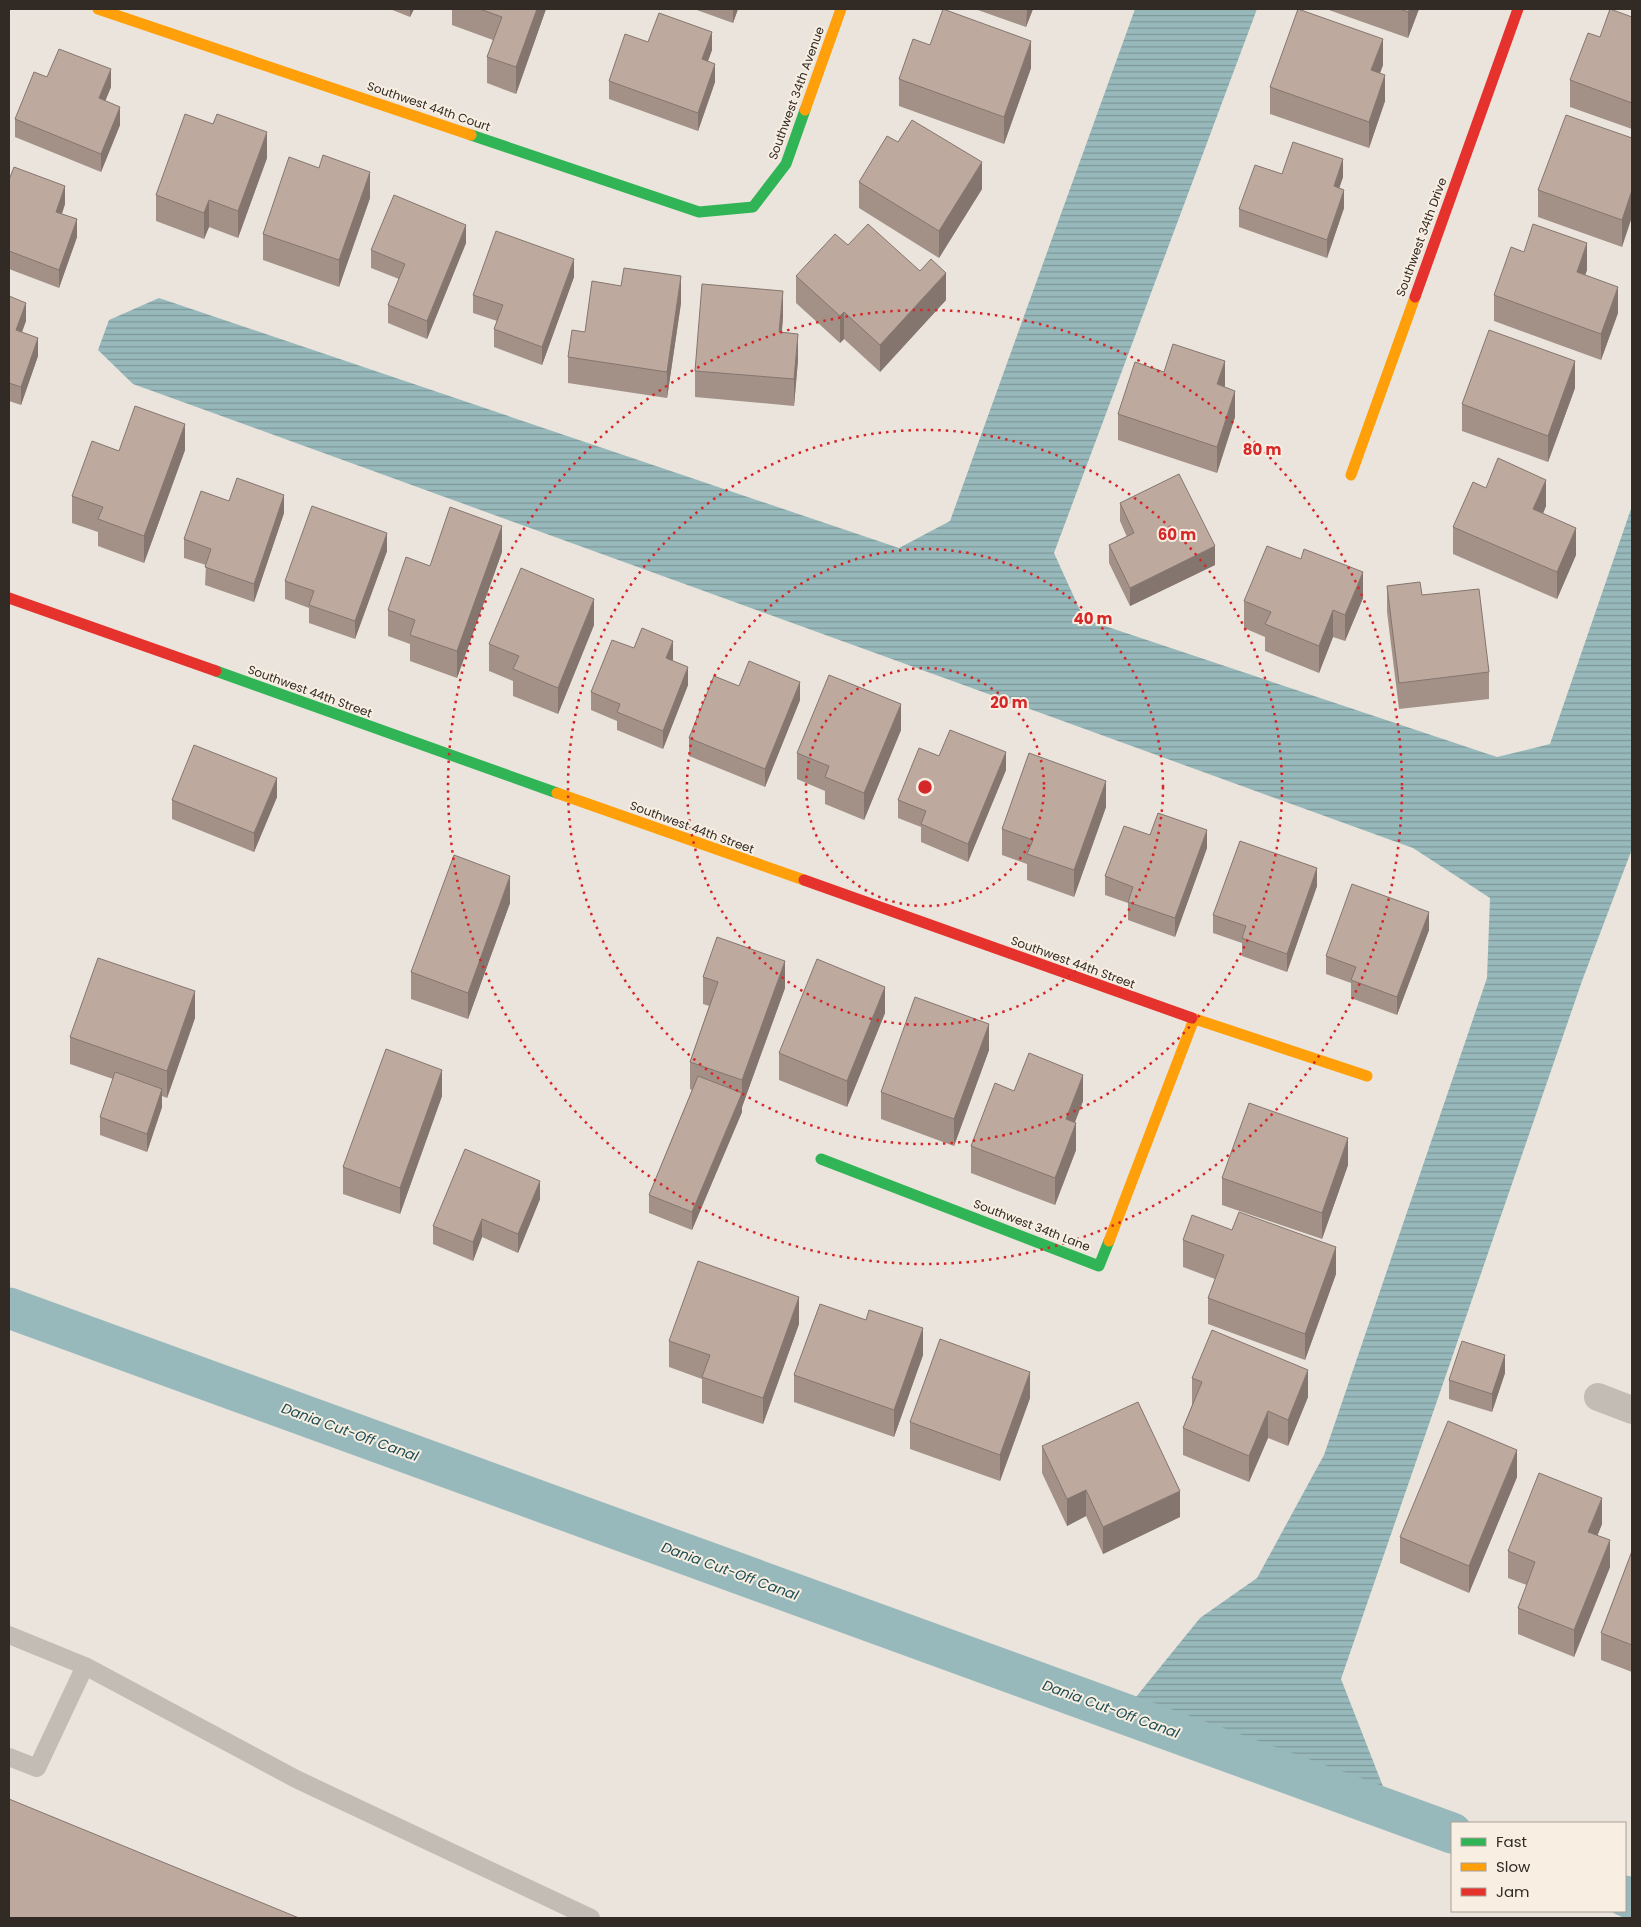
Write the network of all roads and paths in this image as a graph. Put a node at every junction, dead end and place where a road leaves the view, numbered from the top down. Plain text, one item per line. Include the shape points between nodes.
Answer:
1 (98, 9) edge
2 (841, 9) edge
3 (1518, 9) edge
4 (753, 208) joint
5 (1351, 475) dead end
6 (9, 598) edge
7 (1194, 1019) junction
8 (1367, 1076) dead end
9 (821, 1159) dead end
10 (1598, 1397) dead end
11 (1632, 1410) edge
12 (9, 1635) edge
13 (85, 1666) junction
14 (9, 1757) edge
15 (591, 1918) edge

1 - 4 street, Southwest 44th Court via 699,212
2 - 4 street, Southwest 34th Avenue via 786,164
3 - 5 street, Southwest 34th Drive
6 - 7 street, Southwest 44th Street
7 - 8 street, Southwest 44th Street
7 - 9 street, Southwest 34th Lane via 1099,1266
10 - 11 street
12 - 13 lane
13 - 14 lane via 36,1768
13 - 15 lane via 296,1780

